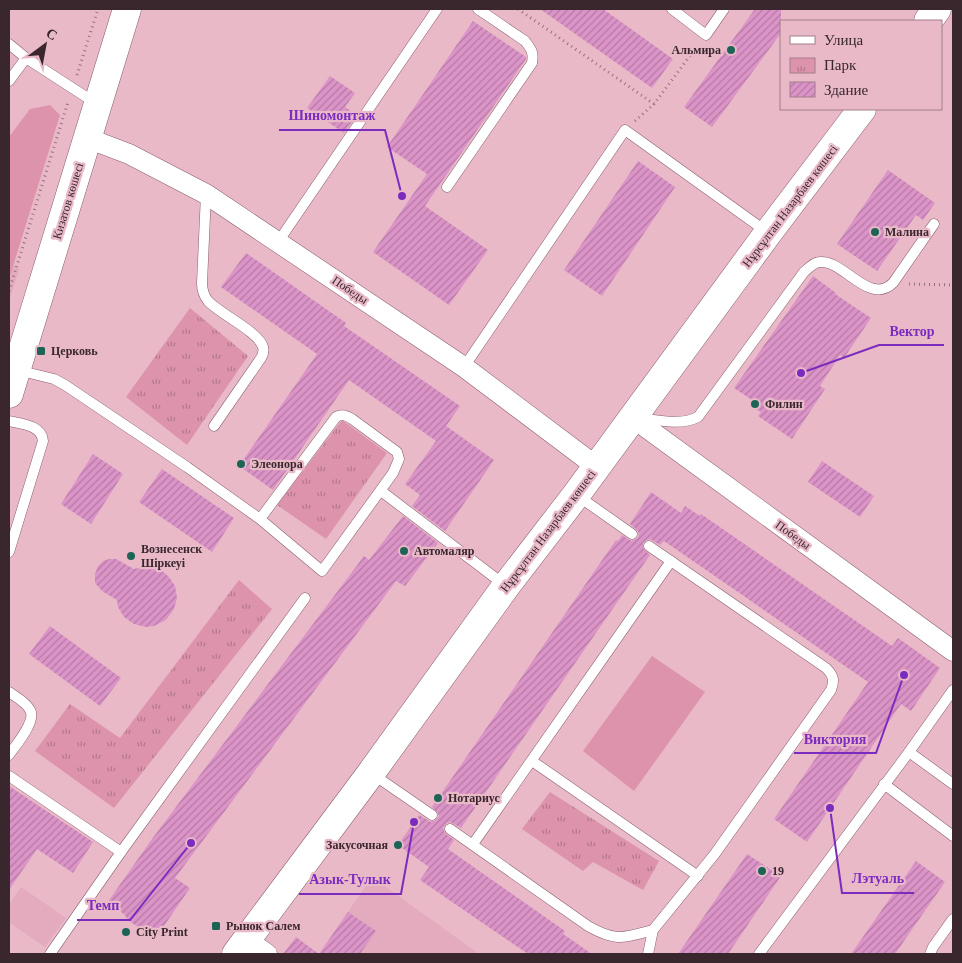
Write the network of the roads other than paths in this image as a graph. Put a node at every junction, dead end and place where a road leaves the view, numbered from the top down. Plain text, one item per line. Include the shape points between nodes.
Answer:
1 (437, 9) edge
2 (478, 9) edge
3 (672, 9) edge
4 (724, 9) edge
5 (937, 9) edge
6 (126, 10) edge
7 (929, 20) edge
8 (9, 44) edge
9 (26, 58) junction
10 (9, 81) edge
11 (98, 105) junction
12 (861, 110) edge
13 (87, 138) junction
14 (447, 187) dead end
15 (206, 194) junction
16 (934, 224) dead end
17 (768, 233) junction
18 (278, 242) junction
19 (464, 366) junction
20 (12, 382) edge
21 (633, 418) junction
22 (9, 421) edge
23 (214, 426) dead end
24 (597, 467) junction
25 (381, 491) junction
26 (576, 495) junction
27 (260, 519) junction
28 (632, 534) dead end
29 (649, 546) dead end
30 (9, 552) edge
31 (671, 562) junction
32 (506, 586) junction
33 (305, 598) dead end
34 (953, 652) edge
35 (953, 690) edge
36 (9, 692) edge
37 (909, 752) junction
38 (9, 755) edge
39 (532, 761) junction
40 (371, 773) junction
41 (9, 776) edge
42 (884, 784) junction
43 (953, 784) edge
44 (432, 815) dead end
45 (450, 829) dead end
46 (953, 836) edge
47 (473, 844) junction
48 (121, 852) junction
49 (698, 876) junction
50 (953, 919) edge
51 (653, 930) junction
52 (250, 949) edge
53 (50, 954) edge
54 (648, 954) edge
55 (759, 954) edge
56 (930, 954) edge

1 - 18 lane
2 - 14 lane via 525,42 534,55 532,63
3 - 4 lane via 706,35
5 - 7 main road
6 - 11 main road, Кизатов көшесі
8 - 9 lane
9 - 10 lane
9 - 11 lane
11 - 13 main road, Кизатов көшесі
12 - 17 main road, Нұрсұлтан Назарбаев көшесі
13 - 15 street, Победы via 129,154
13 - 20 main road, Кизатов көшесі
15 - 18 street, Победы
15 - 23 lane via 202,290 209,302 256,336 264,347 261,358
16 - 21 lane via 893,283 880,291 830,264 816,263 804,272 698,417 679,422
17 - 19 lane via 625,130
17 - 21 main road, Нұрсұлтан Назарбаев көшесі
18 - 19 street, Победы
19 - 24 street, Победы
20 - 27 lane via 54,379 65,385
21 - 24 main road, Нұрсұлтан Назарбаев көшесі
21 - 34 street, Победы
22 - 30 lane via 37,429 43,442
24 - 26 main road, Нұрсұлтан Назарбаев көшесі
25 - 27 lane via 322,571
25 - 27 lane via 397,465 397,452 352,419 341,415 332,421
25 - 32 lane
26 - 28 lane
26 - 32 main road, Нұрсұлтан Назарбаев көшесі
29 - 31 lane
31 - 39 lane
31 - 49 lane via 826,668 831,672 834,684
32 - 40 main road, Нұрсұлтан Назарбаев көшесі
33 - 48 lane
35 - 37 lane
36 - 38 lane via 32,714
37 - 42 lane
37 - 43 lane
39 - 47 lane
39 - 49 lane
40 - 44 lane
40 - 52 main road, Нұрсұлтан Назарбаев көшесі
41 - 48 lane
42 - 46 lane
42 - 55 lane
45 - 47 lane
47 - 51 lane via 599,932 620,938
48 - 53 lane
49 - 51 lane
50 - 56 lane
51 - 54 lane

